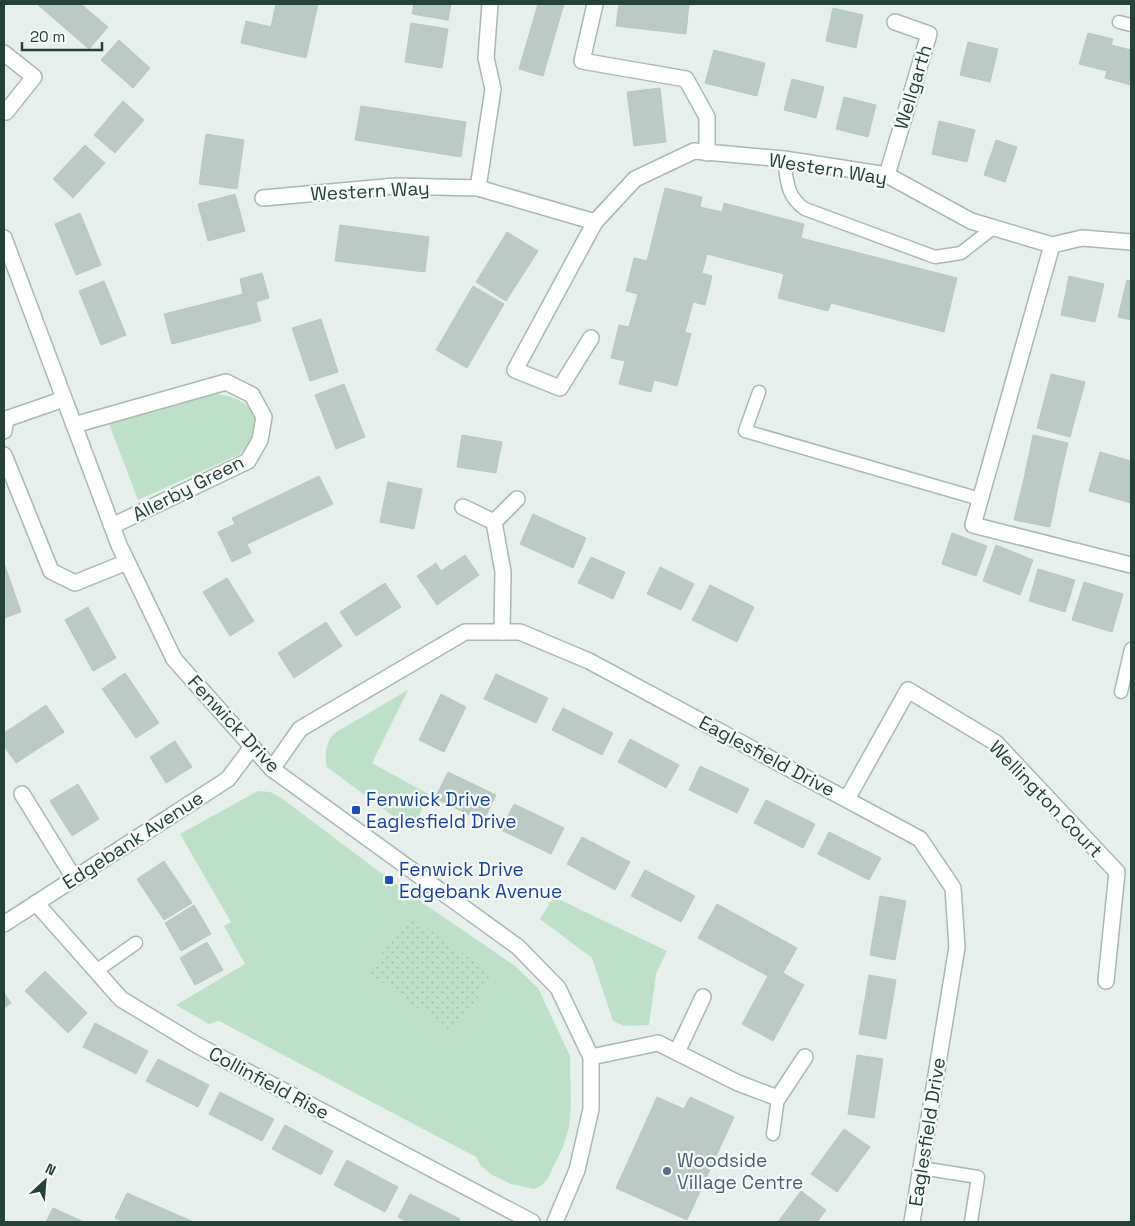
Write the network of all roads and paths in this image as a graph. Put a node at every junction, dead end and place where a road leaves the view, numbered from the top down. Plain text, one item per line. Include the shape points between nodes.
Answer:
1 (490, 4) edge
2 (595, 4) edge
3 (895, 22) dead end
4 (4, 53) edge
5 (6, 112) dead end
6 (707, 153) junction
7 (784, 159) junction
8 (887, 175) junction
9 (478, 188) junction
10 (263, 198) dead end
11 (595, 222) junction
12 (993, 228) junction
13 (4, 238) edge
14 (1131, 242) edge
15 (1052, 246) junction
16 (590, 338) dead end
17 (759, 392) dead end
18 (64, 399) junction
19 (74, 425) junction
20 (4, 431) edge
21 (4, 456) edge
22 (517, 498) dead end
23 (980, 499) junction
24 (462, 507) dead end
25 (494, 522) junction
26 (112, 526) junction
27 (127, 562) junction
28 (1131, 565) edge
29 (502, 632) junction
30 (1131, 649) edge
31 (1121, 692) dead end
32 (252, 747) junction
33 (272, 769) junction
34 (22, 794) dead end
35 (847, 799) junction
36 (74, 878) junction
37 (36, 903) junction
38 (4, 924) edge
39 (136, 943) dead end
40 (96, 971) junction
41 (1106, 981) dead end
42 (703, 997) dead end
43 (677, 1052) junction
44 (591, 1057) junction
45 (805, 1057) dead end
46 (778, 1098) junction
47 (773, 1134) dead end
48 (921, 1168) junction
49 (532, 1222) edge
50 (555, 1222) edge
51 (912, 1222) edge
52 (971, 1222) edge

1 - 9 street via 486,58 493,90
2 - 6 street via 582,61 686,79 707,117
3 - 8 street, Wellgarth via 929,34
4 - 5 street via 34,77
6 - 7 street, Western Way
6 - 11 street, Western Way via 694,151 635,179
7 - 8 street, Western Way
7 - 12 lane via 789,191 804,209 935,257 961,254
8 - 12 street, Western Way via 971,221
9 - 10 street, Western Way via 396,186
9 - 11 street, Western Way
11 - 16 street, Western Way via 515,370 560,388
12 - 15 street, Western Way
13 - 18 street, Fenwick Drive
14 - 15 street via 1082,238
15 - 23 street
17 - 23 lane via 745,432
18 - 19 street, Fenwick Drive
18 - 20 street via 6,419
19 - 26 street, Fenwick Drive
19 - 26 street, Allerby Green via 226,382 252,395 264,417 260,440 248,461
21 - 27 street via 51,571 75,583
22 - 25 street
23 - 28 street via 973,525
24 - 25 street
25 - 29 street via 503,572
26 - 27 street, Fenwick Drive
27 - 32 street, Fenwick Drive via 174,659
29 - 33 street, Eaglesfield Drive via 465,632 300,729
29 - 35 street, Eaglesfield Drive via 520,632 589,660
30 - 31 lane
32 - 33 street, Fenwick Drive
32 - 36 street, Edgebank Avenue via 228,778
33 - 44 street, Fenwick Drive via 518,947 558,988
34 - 36 street
35 - 41 street, Wellington Court via 908,690 996,743 1118,872
35 - 48 street, Eaglesfield Drive via 920,839 953,888 958,947
36 - 37 street, Edgebank Avenue
37 - 38 street, Edgebank Avenue
37 - 40 street, Collinfield Rise
39 - 40 lane
40 - 49 street, Collinfield Rise via 121,998 197,1045
42 - 43 street
43 - 44 street via 658,1043
43 - 46 street via 738,1084
44 - 50 street, Fenwick Drive via 592,1108 577,1170
45 - 46 street
46 - 47 lane
48 - 51 street, Eaglesfield Drive
48 - 52 lane via 978,1177

